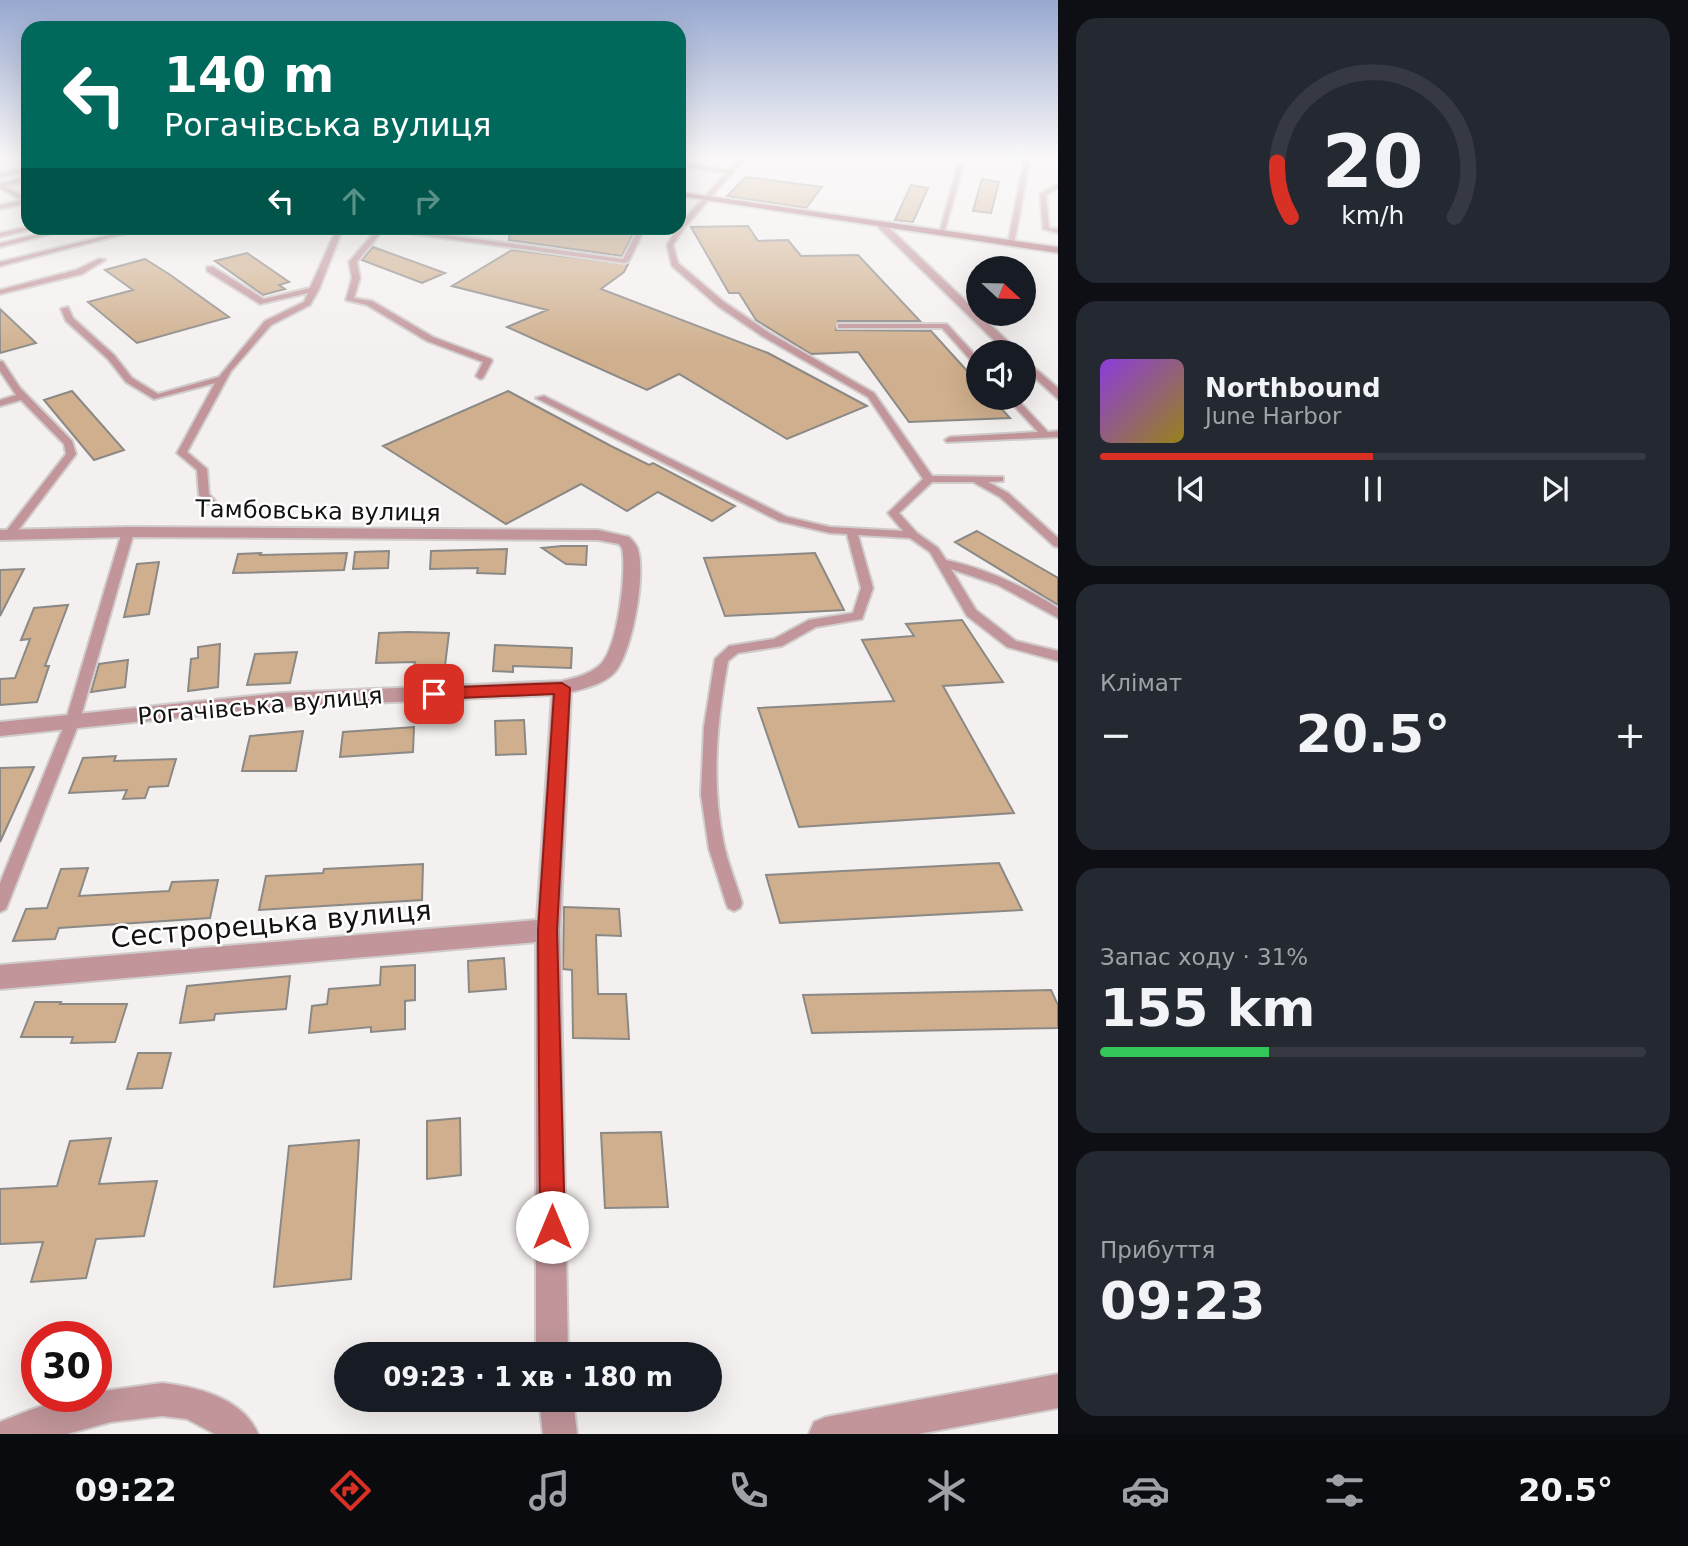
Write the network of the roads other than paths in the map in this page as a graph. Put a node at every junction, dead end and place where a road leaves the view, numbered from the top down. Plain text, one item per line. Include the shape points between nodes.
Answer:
1 (861, 222) edge
2 (944, 222) edge
3 (1015, 222) edge
4 (1045, 222) edge
5 (881, 225) junction
6 (1058, 230) edge
7 (21, 231) edge
8 (941, 233) junction
9 (45, 235) edge
10 (115, 235) edge
11 (337, 235) edge
12 (376, 235) edge
13 (434, 235) edge
14 (638, 235) edge
15 (677, 235) edge
16 (0, 236) edge
17 (81, 237) dead end
18 (90, 241) junction
19 (1011, 243) junction
20 (0, 245) edge
21 (1058, 250) edge
22 (101, 260) dead end
23 (0, 264) edge
24 (209, 269) dead end
25 (315, 289) junction
26 (0, 292) edge
27 (65, 309) dead end
28 (841, 326) dead end
29 (1001, 340) edge
30 (966, 350) edge
31 (0, 364) edge
32 (1036, 374) edge
33 (480, 376) dead end
34 (221, 379) junction
35 (1058, 395) edge
36 (23, 396) junction
37 (541, 398) dead end
38 (0, 403) edge
39 (1022, 410) edge
40 (1045, 434) junction
41 (1058, 434) edge
42 (950, 440) dead end
43 (929, 479) junction
44 (976, 479) junction
45 (999, 479) dead end
46 (211, 502) dead end
47 (852, 531) junction
48 (128, 532) junction
49 (5, 535) edge
50 (913, 535) junction
51 (1058, 544) edge
52 (630, 549) joint
53 (942, 563) junction
54 (1058, 614) edge
55 (1058, 656) edge
56 (562, 688) junction
57 (72, 723) junction
58 (0, 729) edge
59 (734, 903) dead end
60 (0, 904) edge
61 (548, 930) junction
62 (0, 977) edge
63 (552, 1342) edge
64 (1058, 1391) edge
65 (557, 1412) edge
66 (12, 1434) edge
67 (241, 1434) edge
68 (560, 1434) edge
69 (827, 1434) edge

1 - 5 main road
2 - 8 lane
3 - 19 lane
4 - 6 lane via 1046,229
5 - 8 main road
5 - 29 street
7 - 16 lane
8 - 19 main road
9 - 20 lane
10 - 18 lane
11 - 25 lane
12 - 33 lane via 353,262 356,278 350,300 369,303 430,340 488,361
13 - 14 lane via 625,261
15 - 43 lane via 670,245 674,264 721,304 871,396
17 - 18 lane
18 - 23 lane
19 - 21 main road
22 - 26 lane via 79,272
24 - 25 lane via 263,302
25 - 34 lane via 307,303 268,323
27 - 34 lane via 69,319 129,380 157,397
28 - 30 lane via 944,326
31 - 36 lane
32 - 35 street
34 - 46 lane via 182,453 201,469 204,495
36 - 38 lane
36 - 49 lane via 69,443 71,454
37 - 47 lane via 783,519
39 - 40 lane
40 - 41 lane
40 - 42 lane
43 - 44 lane
43 - 50 lane via 893,513
44 - 45 lane
44 - 51 lane via 1004,495
47 - 50 lane
47 - 59 lane via 867,588 858,616 813,623 777,643 734,649 722,659 710,722 707,783 715,842
48 - 49 street, Тамбовська вулиця
48 - 52 street, Тамбовська вулиця via 598,536 624,540
48 - 57 lane
50 - 53 lane via 934,550
52 - 56 street, Рогачівська вулиця via 621,636 613,663 604,673
53 - 54 lane via 978,569
53 - 55 lane via 971,613 1012,644
56 - 57 street, Рогачівська вулиця via 280,700
56 - 61 street
57 - 58 street, Рогачівська вулиця
57 - 60 lane
61 - 62 street, Сестрорецька вулиця
61 - 63 street
64 - 69 street
65 - 68 street
66 - 67 street via 132,1401 171,1399 211,1411

